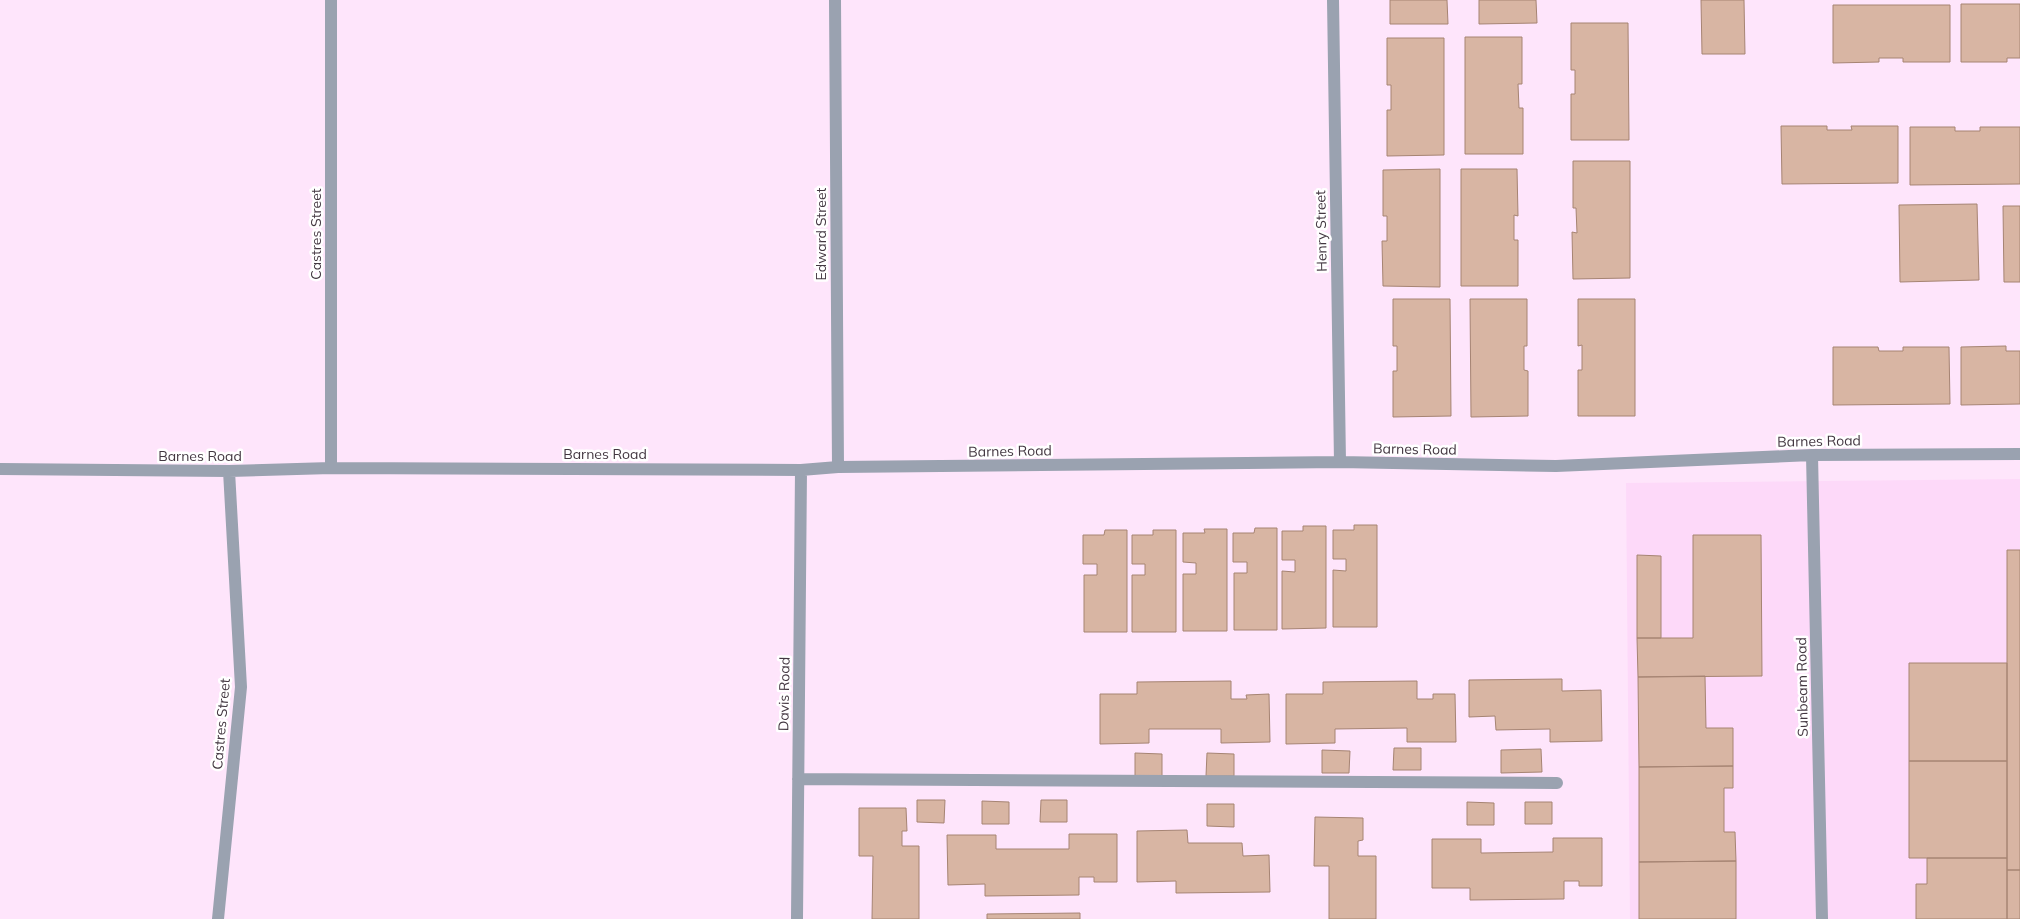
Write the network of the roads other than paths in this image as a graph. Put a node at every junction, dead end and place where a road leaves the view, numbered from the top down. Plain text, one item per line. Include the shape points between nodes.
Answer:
1 (331, 0) edge
2 (835, 0) edge
3 (1333, 0) edge
4 (2020, 454) edge
5 (1812, 455) junction
6 (1340, 462) junction
7 (838, 467) junction
8 (330, 468) junction
9 (0, 469) edge
10 (801, 470) junction
11 (229, 471) junction
12 (798, 779) junction
13 (1557, 783) dead end
14 (218, 919) edge
15 (797, 919) edge
16 (1822, 919) edge

1 - 8 street, Castres Street
2 - 7 street, Edward Street
3 - 6 street, Henry Street
4 - 5 street, Barnes Road
5 - 6 street, Barnes Road via 1556,466
5 - 16 street, Sunbeam Road
6 - 7 street, Barnes Road
7 - 10 street, Barnes Road
8 - 10 street, Barnes Road
8 - 11 street, Barnes Road
9 - 11 street, Barnes Road
10 - 12 street, Davis Road
11 - 14 street, Castres Street via 241,687
12 - 13 street
12 - 15 street, Davis Road

